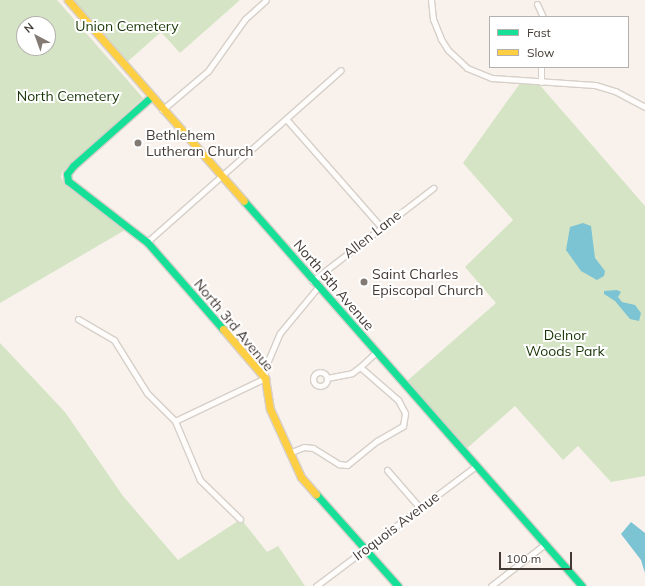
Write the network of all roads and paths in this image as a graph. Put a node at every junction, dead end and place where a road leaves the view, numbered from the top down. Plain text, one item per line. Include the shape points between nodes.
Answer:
1 (68, 0) edge
2 (266, 0) edge
3 (431, 0) edge
4 (537, 4) dead end
5 (543, 16) edge
6 (541, 68) edge
7 (341, 70) dead end
8 (541, 82) junction
9 (151, 97) junction
10 (645, 108) edge
11 (162, 110) junction
12 (287, 120) junction
13 (220, 175) junction
14 (433, 188) dead end
15 (381, 227) junction
16 (146, 242) junction
17 (312, 281) junction
18 (318, 287) junction
19 (78, 319) dead end
20 (376, 352) junction
21 (360, 367) junction
22 (265, 378) junction
23 (327, 378) dead end
24 (175, 421) junction
25 (290, 453) junction
26 (476, 466) junction
27 (387, 470) dead end
28 (420, 508) junction
29 (240, 519) dead end
30 (545, 544) junction
31 (366, 550) junction
32 (316, 586) edge
33 (398, 586) edge
34 (491, 586) edge
35 (582, 586) edge

1 - 9 main road, North 5th Avenue
2 - 11 street via 245,18 208,71
3 - 8 street via 433,19 441,39 448,50 467,68 492,78
4 - 5 street
6 - 8 street
7 - 12 street
8 - 10 street via 594,85 626,96
9 - 11 main road, North 5th Avenue
9 - 16 main road, North 3rd Avenue via 73,166 67,178 74,187
11 - 13 main road, North 5th Avenue
12 - 13 street
12 - 15 street
13 - 16 street
13 - 17 main road, North 5th Avenue
14 - 15 street, Allen Lane
15 - 17 street, Allen Lane
16 - 22 main road, North 3rd Avenue
17 - 18 main road, North 5th Avenue
18 - 20 main road, North 5th Avenue
18 - 22 street via 280,334 265,368
19 - 24 street via 114,340 147,393
20 - 21 street
20 - 26 main road, North 5th Avenue
21 - 23 street via 352,373
21 - 25 street via 398,400 405,413 403,426 377,441 347,465 339,464 318,449 308,446
22 - 24 street
22 - 25 main road, North 3rd Avenue via 269,406
24 - 29 street via 200,480
25 - 31 main road, North 3rd Avenue via 301,477
26 - 28 street, Iroquois Avenue
26 - 30 main road, North 5th Avenue
27 - 28 street
28 - 31 street, Iroquois Avenue
30 - 34 street
30 - 35 main road, North 5th Avenue
31 - 32 street, Iroquois Avenue
31 - 33 main road, North 3rd Avenue

